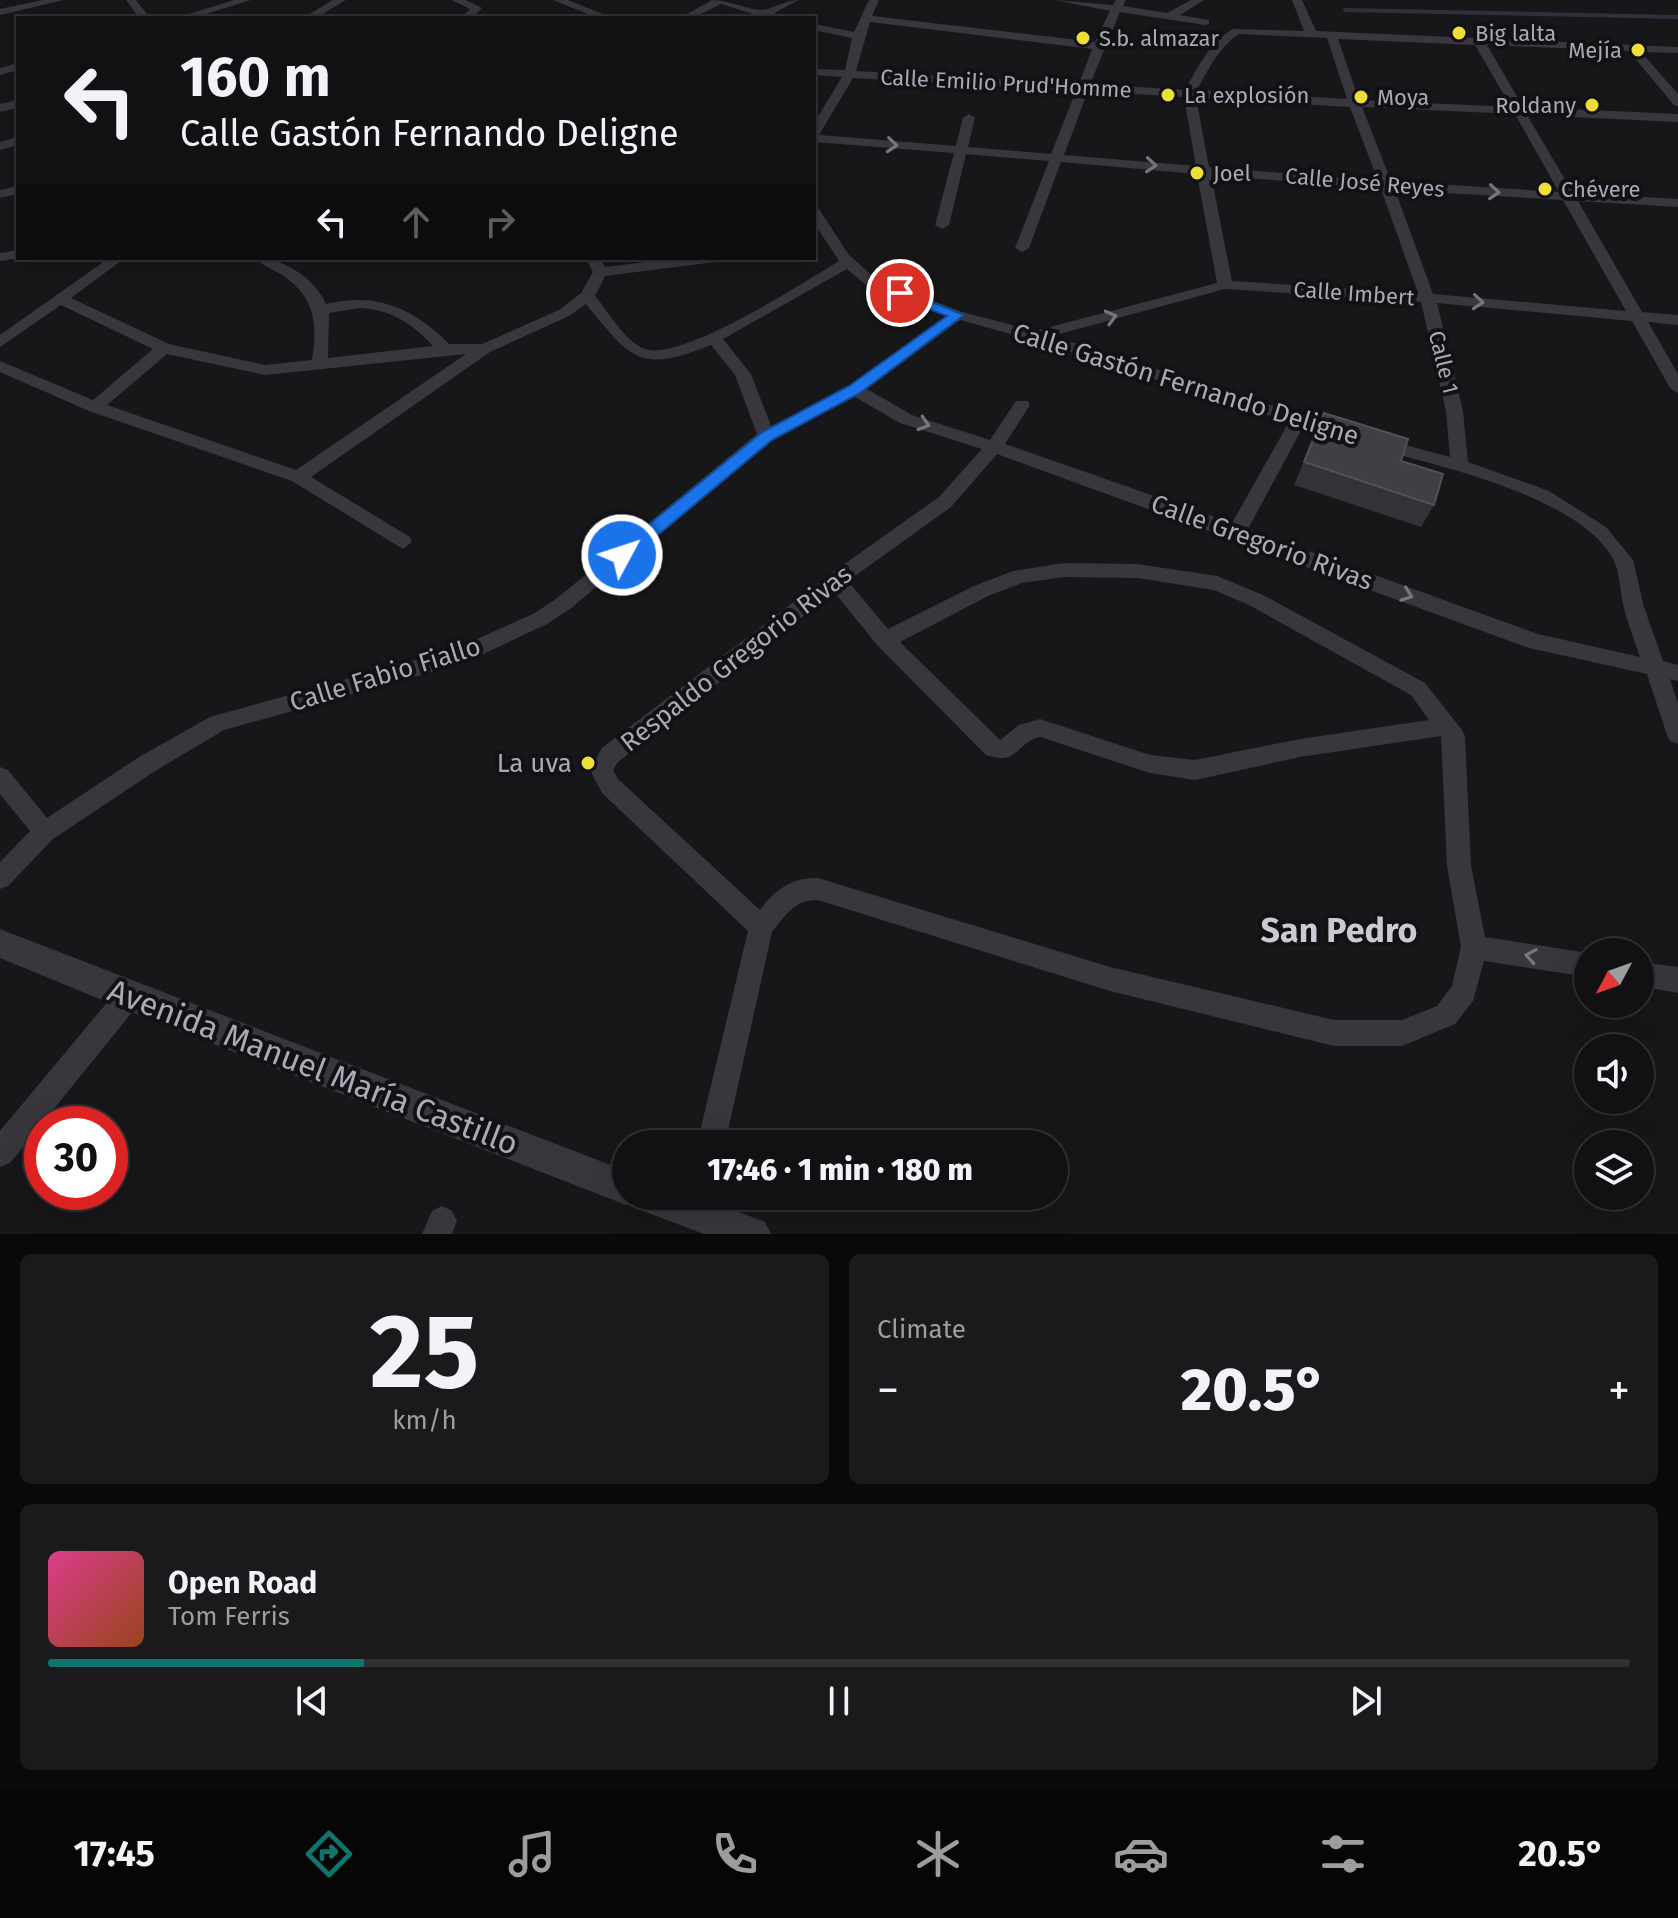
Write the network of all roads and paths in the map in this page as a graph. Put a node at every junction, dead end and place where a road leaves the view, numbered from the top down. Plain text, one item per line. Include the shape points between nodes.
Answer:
1 (59, 0) edge
2 (131, 0) edge
3 (246, 0) edge
4 (341, 0) edge
5 (457, 0) edge
6 (719, 0) edge
7 (794, 0) edge
8 (874, 0) edge
9 (1059, 0) edge
10 (1199, 0) edge
11 (1297, 0) edge
12 (569, 1) edge
13 (1119, 4) edge
14 (0, 12) edge
15 (762, 14) junction
16 (143, 16) edge
17 (188, 16) edge
18 (312, 16) edge
19 (468, 16) edge
20 (603, 16) edge
21 (689, 16) edge
22 (771, 16) edge
23 (1170, 16) junction
24 (866, 18) junction
25 (1205, 22) dead end
26 (816, 27) edge
27 (1311, 33) junction
28 (1331, 34) junction
29 (858, 36) junction
30 (1479, 41) junction
31 (1099, 46) junction
32 (1632, 48) junction
33 (1678, 50) edge
34 (816, 72) edge
35 (850, 73) junction
36 (1085, 87) junction
37 (1189, 94) junction
38 (1678, 102) edge
39 (1352, 103) junction
40 (1516, 111) junction
41 (969, 118) dead end
42 (1678, 118) edge
43 (816, 132) edge
44 (816, 136) edge
45 (962, 151) junction
46 (1056, 158) junction
47 (1202, 168) junction
48 (1383, 185) junction
49 (1569, 197) junction
50 (1678, 203) edge
51 (816, 215) edge
52 (942, 225) dead end
53 (1022, 248) dead end
54 (115, 260) edge
55 (265, 260) edge
56 (681, 260) edge
57 (848, 262) junction
58 (597, 265) edge
59 (1225, 285) junction
60 (587, 296) junction
61 (1428, 298) junction
62 (60, 299) junction
63 (322, 310) junction
64 (957, 315) junction
65 (1636, 316) junction
66 (1678, 320) edge
67 (1035, 336) junction
68 (715, 339) junction
69 (0, 342) edge
70 (164, 348) junction
71 (445, 349) junction
72 (484, 349) junction
73 (319, 365) junction
74 (0, 366) edge
75 (1678, 388) edge
76 (855, 390) junction
77 (1022, 405) dead end
78 (95, 407) junction
79 (1298, 421) junction
80 (766, 436) junction
81 (994, 447) junction
82 (1460, 467) junction
83 (298, 477) junction
84 (1237, 532) junction
85 (403, 542) dead end
86 (836, 580) junction
87 (885, 640) junction
88 (1668, 671) edge
89 (1447, 726) junction
90 (1678, 735) edge
91 (0, 777) edge
92 (45, 832) junction
93 (0, 878) edge
94 (761, 927) junction
95 (0, 943) edge
96 (1474, 947) junction
97 (1574, 963) edge
98 (1654, 976) edge
99 (1678, 980) edge
100 (129, 996) junction
101 (714, 1130) edge
102 (0, 1153) edge
103 (612, 1183) edge
104 (707, 1210) edge
105 (753, 1234) edge

1 - 14 street
2 - 16 street
3 - 17 street
4 - 18 street
5 - 19 street via 477,8
6 - 15 street
6 - 21 street
7 - 15 street
8 - 24 street
9 - 13 street
10 - 23 street
11 - 27 street
12 - 20 street
13 - 23 street
13 - 31 street
15 - 22 street
23 - 25 street
24 - 29 street
24 - 31 street
26 - 29 street
27 - 28 street
27 - 37 street via 1237,31 1207,61
28 - 30 street
28 - 39 street, Calle 1
29 - 35 street
30 - 32 street
30 - 40 street
31 - 36 street
32 - 33 street
32 - 38 street
34 - 35 street, Calle Emilio Prud'Homme
35 - 36 street, Calle Emilio Prud'Homme
35 - 43 street
36 - 37 street, Calle Emilio Prud'Homme
36 - 46 street
37 - 39 street, Calle Emilio Prud'Homme
37 - 47 street
39 - 40 street, Calle Emilio Prud'Homme
39 - 48 street, Calle 1
40 - 42 street, Calle Emilio Prud'Homme
40 - 49 street
41 - 45 street
44 -> 45 street, Calle José Reyes
45 - 46 street, Calle José Reyes
45 - 52 street
46 -> 47 street, Calle José Reyes
46 - 53 street
47 - 48 street, Calle José Reyes
47 - 59 street
48 -> 49 street, Calle José Reyes
48 - 61 street, Calle 1
49 - 50 street, Calle José Reyes
49 - 65 street
51 - 57 street, Calle Gastón Fernando Deligne
54 - 62 street
55 - 63 street via 312,290
56 - 58 street
57 - 64 street, Calle Gastón Fernando Deligne via 871,282
57 - 68 street
58 - 60 street
59 - 61 street, Calle Imbert
67 -> 59 street, Calle Imbert
60 - 68 street via 645,356
60 - 72 street via 564,313
61 -> 65 street, Calle Imbert
61 - 82 street, Calle 1 via 1458,421
62 - 69 street
62 - 70 street
63 - 71 street via 358,302 385,305 410,317
63 - 73 street
64 - 67 street, Calle Gastón Fernando Deligne
64 - 76 street, Calle Fabio Fiallo
65 - 66 street, Calle Imbert
65 - 75 street
67 - 79 street, Calle Gastón Fernando Deligne
68 - 80 street via 743,374
70 - 73 street via 265,370
70 - 78 street
71 - 72 street
71 - 73 street
72 - 83 street
74 - 78 street
76 - 80 street, Calle Fabio Fiallo
76 -> 81 street, Calle Gregorio Rivas via 906,419
77 - 81 street, Respaldo Gregorio Rivas
78 - 83 street
79 - 82 street, Calle Gastón Fernando Deligne
79 - 84 street
80 - 92 street, Calle Fabio Fiallo via 540,619 457,657 218,723
81 - 84 street, Calle Gregorio Rivas
81 - 86 street, Respaldo Gregorio Rivas via 945,502
82 - 88 street, Calle Gastón Fernando Deligne via 1514,483 1558,504 1621,555 1635,610
83 - 85 street
84 -> 88 street, Calle Gregorio Rivas via 1536,642
86 - 87 street
86 - 94 street, Respaldo Gregorio Rivas via 610,755 601,770 610,786
87 - 89 street via 1020,576 1065,570 1137,571 1217,583 1418,689
87 - 89 street via 994,748 1004,750 1027,731 1040,728 1150,764 1195,770
88 - 90 street, Calle Gastón Fernando Deligne
89 - 96 street via 1454,736 1459,866
91 - 92 street
92 - 93 street, Calle Fabio Fiallo
94 - 96 street via 790,894 818,889 1110,979 1334,1033 1402,1033 1446,1015 1464,992
94 - 101 street
95 - 100 street, Avenida Manuel María Castillo
97 -> 96 street
98 - 99 street
100 - 102 street
100 - 103 street, Avenida Manuel María Castillo
104 - 105 street

